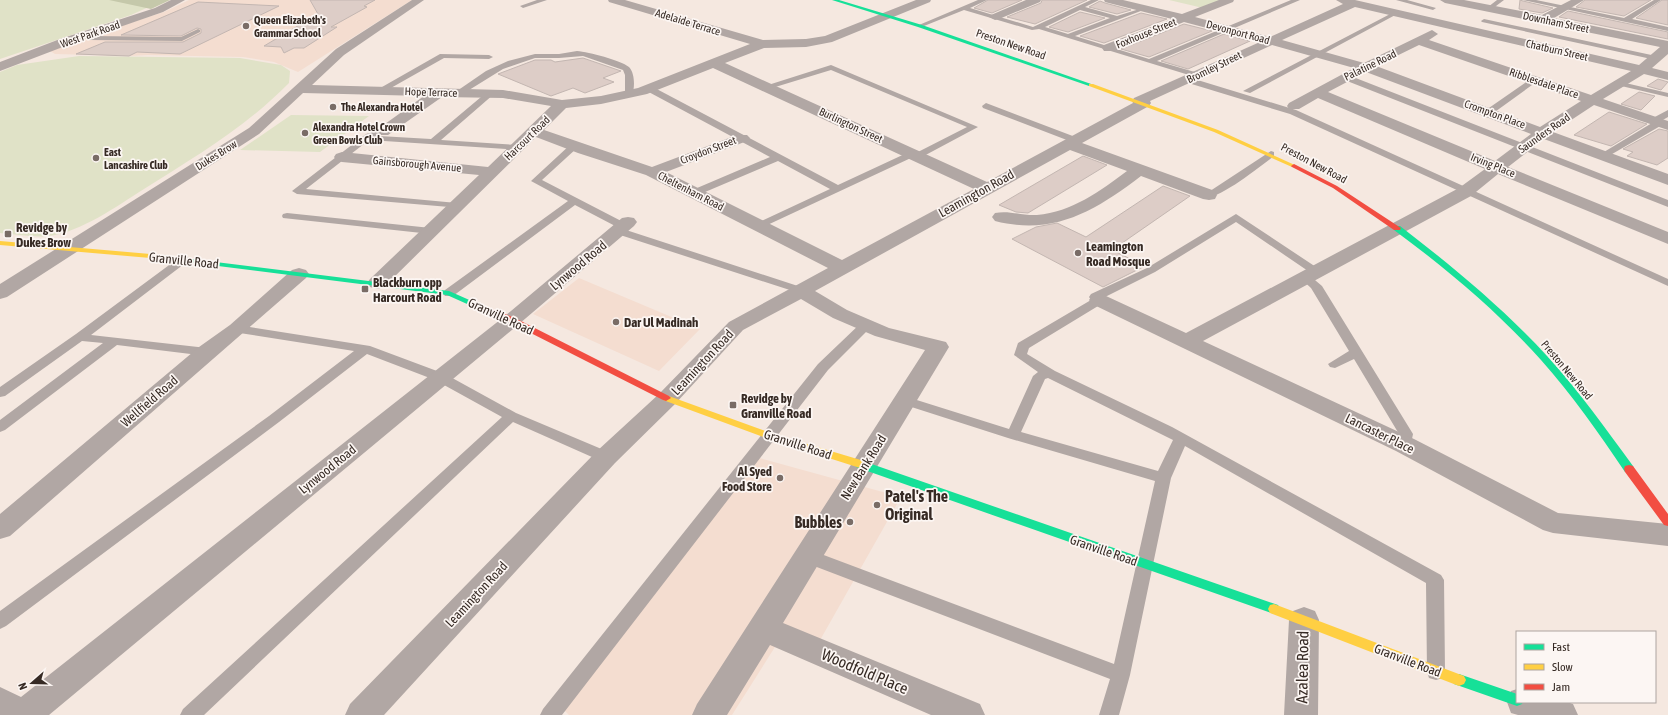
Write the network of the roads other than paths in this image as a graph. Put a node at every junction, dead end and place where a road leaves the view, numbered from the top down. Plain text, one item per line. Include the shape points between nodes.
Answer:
1 (180, 0) edge
2 (419, 0) edge
3 (544, 0) edge
4 (614, 0) edge
5 (834, 0) edge
6 (926, 0) edge
7 (984, 0) edge
8 (1036, 0) edge
9 (1096, 0) edge
10 (1109, 0) edge
11 (1229, 0) edge
12 (1297, 0) edge
13 (1341, 0) edge
14 (1398, 0) edge
15 (1444, 0) edge
16 (1526, 0) edge
17 (1580, 0) edge
18 (1658, 0) edge
19 (1354, 3) junction
20 (1437, 4) edge
21 (1495, 5) edge
22 (523, 6) dead end
23 (964, 8) junction
24 (1080, 8) junction
25 (1144, 8) junction
26 (1565, 8) junction
27 (1396, 12) junction
28 (887, 14) junction
29 (995, 17) junction
30 (1118, 18) junction
31 (1184, 18) junction
32 (1422, 18) junction
33 (1544, 19) junction
34 (1626, 20) junction
35 (1484, 21) junction
36 (1446, 25) junction
37 (922, 26) junction
38 (1038, 27) junction
39 (1228, 29) junction
40 (1668, 29) edge
41 (198, 32) dead end
42 (1476, 32) junction
43 (83, 36) junction
44 (1069, 36) junction
45 (1269, 40) junction
46 (1419, 41) junction
47 (762, 44) junction
48 (1668, 46) edge
49 (1108, 48) junction
50 (1319, 54) junction
51 (489, 57) dead end
52 (1656, 58) junction
53 (1150, 61) junction
54 (716, 64) junction
55 (0, 67) edge
56 (1366, 67) junction
57 (1642, 70) junction
58 (1668, 76) edge
59 (1345, 77) junction
60 (1193, 78) junction
61 (1535, 80) junction
62 (1620, 84) junction
63 (769, 86) junction
64 (648, 88) junction
65 (300, 89) junction
66 (379, 91) junction
67 (1247, 91) junction
68 (438, 92) junction
69 (458, 93) junction
70 (629, 93) junction
71 (1317, 93) junction
72 (490, 94) junction
73 (1668, 95) edge
74 (1592, 100) junction
75 (1141, 102) junction
76 (562, 104) junction
77 (986, 106) dead end
78 (1293, 109) junction
79 (1489, 112) junction
80 (1662, 121) edge
81 (534, 131) junction
82 (383, 132) joint
83 (1543, 132) junction
84 (367, 138) junction
85 (742, 138) junction
86 (433, 142) junction
87 (1072, 142) junction
88 (574, 146) junction
89 (1523, 147) junction
90 (517, 148) junction
91 (1271, 154) junction
92 (915, 155) junction
93 (1604, 155) junction
94 (342, 157) junction
95 (778, 157) junction
96 (1498, 167) junction
97 (1139, 170) junction
98 (493, 172) junction
99 (652, 172) junction
100 (1668, 180) edge
101 (986, 188) junction
102 (838, 189) junction
103 (1465, 192) junction
104 (694, 193) junction
105 (1209, 195) joint
106 (574, 201) junction
107 (1668, 204) edge
108 (457, 206) junction
109 (287, 216) dead end
110 (1001, 217) dead end
111 (759, 226) junction
112 (623, 227) junction
113 (1396, 227) junction
114 (431, 231) junction
115 (1668, 239) edge
116 (0, 243) edge
117 (69, 248) junction
118 (184, 259) junction
119 (841, 267) junction
120 (299, 274) junction
121 (1310, 274) junction
122 (377, 283) junction
123 (1668, 284) edge
124 (800, 290) junction
125 (0, 293) edge
126 (449, 293) junction
127 (1097, 298) junction
128 (512, 320) junction
129 (866, 325) junction
130 (237, 329) junction
131 (80, 337) junction
132 (114, 341) junction
133 (1186, 341) junction
134 (365, 349) junction
135 (207, 352) junction
136 (1356, 352) junction
137 (1335, 364) dead end
138 (1050, 374) junction
139 (440, 377) junction
140 (0, 393) edge
141 (668, 399) junction
142 (904, 400) junction
143 (511, 416) junction
144 (0, 427) edge
145 (1013, 435) junction
146 (770, 436) junction
147 (1181, 438) junction
148 (1405, 445) junction
149 (606, 457) junction
150 (865, 466) junction
151 (1163, 478) junction
152 (1668, 522) edge
153 (1, 527) edge
154 (1668, 534) edge
155 (807, 556) junction
156 (1146, 565) junction
157 (1304, 620) junction
158 (0, 621) edge
159 (763, 628) junction
160 (1436, 672) junction
161 (1121, 675) junction
162 (1516, 700) edge
163 (0, 702) edge
164 (1526, 703) edge
165 (21, 715) edge
166 (24, 715) edge
167 (190, 715) edge
168 (362, 715) edge
169 (550, 715) edge
170 (709, 715) edge
171 (968, 715) edge
172 (1109, 715) edge
173 (1301, 715) edge
174 (1561, 715) edge

1 - 43 street, West Park Road via 159,10
2 - 65 street, Dukes Brow via 340,52
3 - 22 lane
4 - 47 street, Adelaide Terrace
5 - 28 main road, Preston New Road
6 - 28 street, Adelaide Terrace
7 - 23 lane
8 - 29 street
9 - 24 lane
10 - 25 street, Devonport Road
11 - 31 street, Foxhouse Street
12 - 39 lane
13 - 19 street, Chatburn Street
14 - 20 lane
15 - 21 street, Downham Street
16 - 26 lane
17 - 26 street
18 - 34 lane
19 - 27 street, Chatburn Street
19 - 45 street, Bromley Street
20 - 32 street
21 - 33 street, Downham Street
21 - 35 lane
23 - 29 lane
23 - 37 lane
24 - 30 lane
24 - 38 lane
25 - 30 lane
25 - 31 street, Devonport Road
26 - 33 street
26 - 34 lane
27 - 32 street, Chatburn Street
27 - 50 lane
28 - 37 main road, Preston New Road
28 - 47 street, Adelaide Terrace via 828,39 806,43
29 - 38 lane via 1034,29
30 - 44 lane
31 - 39 street, Devonport Road
31 - 49 street, Foxhouse Street
32 - 36 street, Chatburn Street
33 - 48 street, Downham Street
34 - 40 lane
35 - 42 lane
35 - 52 lane
36 - 42 street, Chatburn Street
36 - 46 street, Palatine Road
37 - 75 main road, Preston New Road
38 - 44 lane
39 - 45 street, Devonport Road
39 - 53 lane
41 - 43 lane via 182,39
42 - 57 street, Chatburn Street
43 - 55 street, West Park Road
44 - 49 lane
45 - 50 street, Devonport Road
45 - 60 street, Bromley Street
46 - 56 street, Palatine Road
46 - 61 street, Ribblesdale Place
47 - 54 street, Adelaide Terrace
48 - 52 street, Saunders Road
49 - 53 lane
50 - 56 street, Devonport Road
50 - 67 lane
51 - 66 lane via 443,56
52 - 57 street, Saunders Road
53 - 60 lane
54 - 63 street, Burlington Street
54 - 64 street, Harcourt Road
56 - 59 street, Palatine Road
56 - 79 street, Crompton Place
57 - 58 street, Chatburn Street
57 - 62 street, Saunders Road
59 - 71 street, Palatine Road
59 - 89 lane
60 - 67 lane
60 - 75 street, Bromley Street
60 - 78 lane
61 - 74 street, Ribblesdale Place
61 - 79 lane
62 - 73 lane
62 - 74 street, Saunders Road
63 - 92 street, Burlington Street
63 - 92 lane via 832,67 974,127
64 - 70 street, Harcourt Road
64 - 85 lane
65 - 66 street, Hope Terrace
65 - 117 street, Dukes Brow via 254,131
66 - 68 street, Hope Terrace
67 - 78 lane
68 - 69 street, Hope Terrace
68 - 82 street
69 - 70 lane via 495,68 515,61 548,54 556,56 585,53 626,69 629,75
69 - 72 street, Hope Terrace
70 - 76 street, Harcourt Road via 601,100
71 - 78 street, Palatine Road
71 - 96 street, Irving Place
72 - 76 street, Hope Terrace
72 - 86 lane
74 - 80 street, Ribblesdale Place
74 - 83 street, Saunders Road
75 - 87 street, Leamington Road
75 - 91 main road, Preston New Road
76 - 81 street, Harcourt Road
77 - 87 lane
78 - 103 lane
79 - 83 street, Crompton Place
80 - 93 lane
81 - 88 street, Cheltenham Road
81 - 90 street, Harcourt Road
82 - 84 lane
83 - 89 street, Saunders Road
83 - 93 street, Crompton Place
84 - 86 lane
84 - 94 lane
85 - 95 lane
85 - 99 street, Croydon Street
86 - 90 lane
87 - 97 street
87 - 101 street, Leamington Road
88 - 99 street, Cheltenham Road
88 - 106 lane via 536,181
89 - 96 street, Saunders Road
89 - 107 lane
90 - 98 street, Harcourt Road
91 - 105 lane via 1233,182
91 - 113 main road, Preston New Road via 1349,196
92 - 101 street, Burlington Street
92 - 102 lane
93 - 100 street, Crompton Place
94 - 98 street, Gainsborough Avenue
94 - 108 lane via 297,191
95 - 102 lane
95 - 104 lane
96 - 103 street, Saunders Road
96 - 115 street, Irving Place
97 - 105 street
97 - 110 street via 1079,211 1038,220
98 - 108 street, Harcourt Road
99 - 104 street, Cheltenham Road
101 - 119 street, Leamington Road
102 - 111 lane
103 - 113 street, Saunders Road
103 - 123 lane
104 - 111 street, Cheltenham Road
106 - 112 lane
106 - 126 lane
108 - 114 street, Harcourt Road
109 - 114 lane
111 - 119 street, Cheltenham Road
112 - 124 lane
112 - 128 street, Lynwood Road
113 - 121 street, Saunders Road
113 - 152 main road, Preston New Road via 1449,268 1528,342 1593,420
114 - 122 street, Harcourt Road
116 - 117 main road
117 - 118 main road, Granville Road
117 - 125 street, Dukes Brow
118 - 120 main road, Granville Road
118 - 131 lane
119 - 124 street, Leamington Road
120 - 122 main road, Granville Road
120 - 130 street, Wellfield Road
121 - 127 lane via 1236,217 1151,270
121 - 133 street, Saunders Road
121 - 136 lane
122 - 126 main road, Granville Road
124 - 129 street, New Bank Road via 840,314
124 - 141 street, Leamington Road via 736,326
126 - 128 main road, Granville Road
127 - 133 street, Lancaster Place
127 - 138 lane via 1024,346 1020,355
128 - 139 street, Lynwood Road
128 - 141 main road, Granville Road
129 - 142 street, New Bank Road via 882,332 938,347
129 - 146 lane via 823,367
130 - 134 lane
130 - 135 street, Wellfield Road
131 - 132 lane
131 - 140 lane
132 - 135 lane
132 - 144 lane
133 - 148 street, Lancaster Place
134 - 139 lane
134 - 158 lane
135 - 153 street, Wellfield Road
136 - 137 lane
136 - 148 lane via 1406,434
138 - 145 lane via 1040,376
138 - 147 lane
139 - 143 lane
139 - 166 street, Lynwood Road
141 - 146 main road, Granville Road
141 - 149 street, Leamington Road
142 - 145 lane
142 - 150 street, New Bank Road
143 - 149 lane
143 - 167 lane
145 - 151 lane
146 - 150 main road, Granville Road
146 - 169 lane
147 - 151 lane
147 - 160 lane via 1435,580
148 - 154 street, Lancaster Place via 1553,523
149 - 168 street, Leamington Road
150 - 155 street, New Bank Road
150 - 156 main road, Granville Road
151 - 156 lane
155 - 159 street, New Bank Road
155 - 161 lane
156 - 157 main road, Granville Road
156 - 161 lane
157 - 160 main road, Granville Road
157 - 173 street, Azalea Road
159 - 170 street, New Bank Road
159 - 171 street, Woodfold Place
160 - 162 main road, Granville Road
161 - 172 lane
163 - 165 street
164 - 174 street

